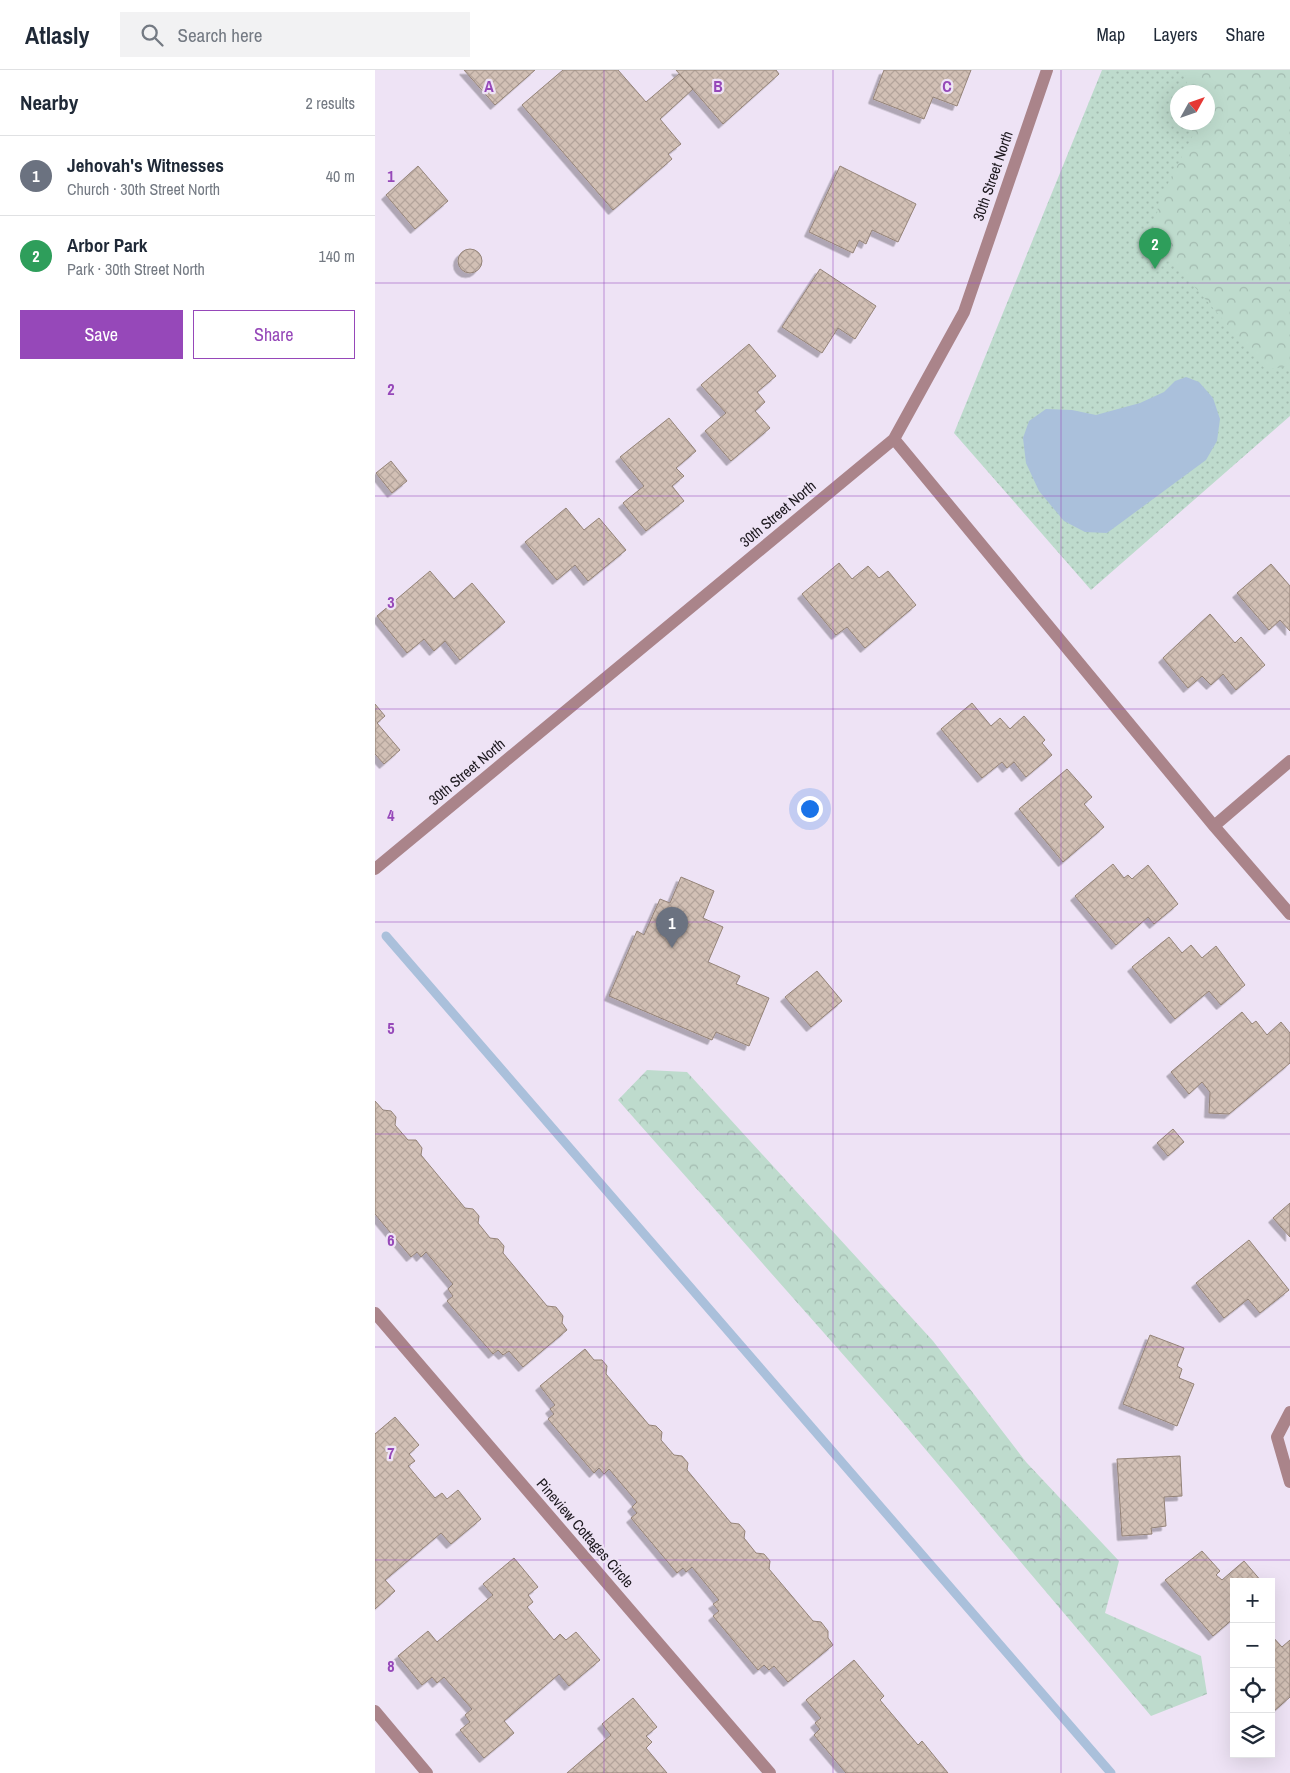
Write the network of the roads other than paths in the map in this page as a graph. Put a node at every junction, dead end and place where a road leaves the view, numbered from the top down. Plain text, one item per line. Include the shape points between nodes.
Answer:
1 (1047, 70) edge
2 (895, 438) junction
3 (1290, 761) edge
4 (1214, 826) junction
5 (375, 869) edge
6 (1290, 914) edge
7 (375, 1314) edge
8 (1290, 1412) edge
9 (1290, 1482) edge
10 (375, 1711) edge
11 (427, 1773) edge
12 (770, 1773) edge

1 - 2 street, 30th Street North via 964,312
2 - 4 street
2 - 5 street, 30th Street North
3 - 4 street
4 - 6 street
7 - 12 street, Pineview Cottages Circle
8 - 9 street via 1277,1437
10 - 11 street

